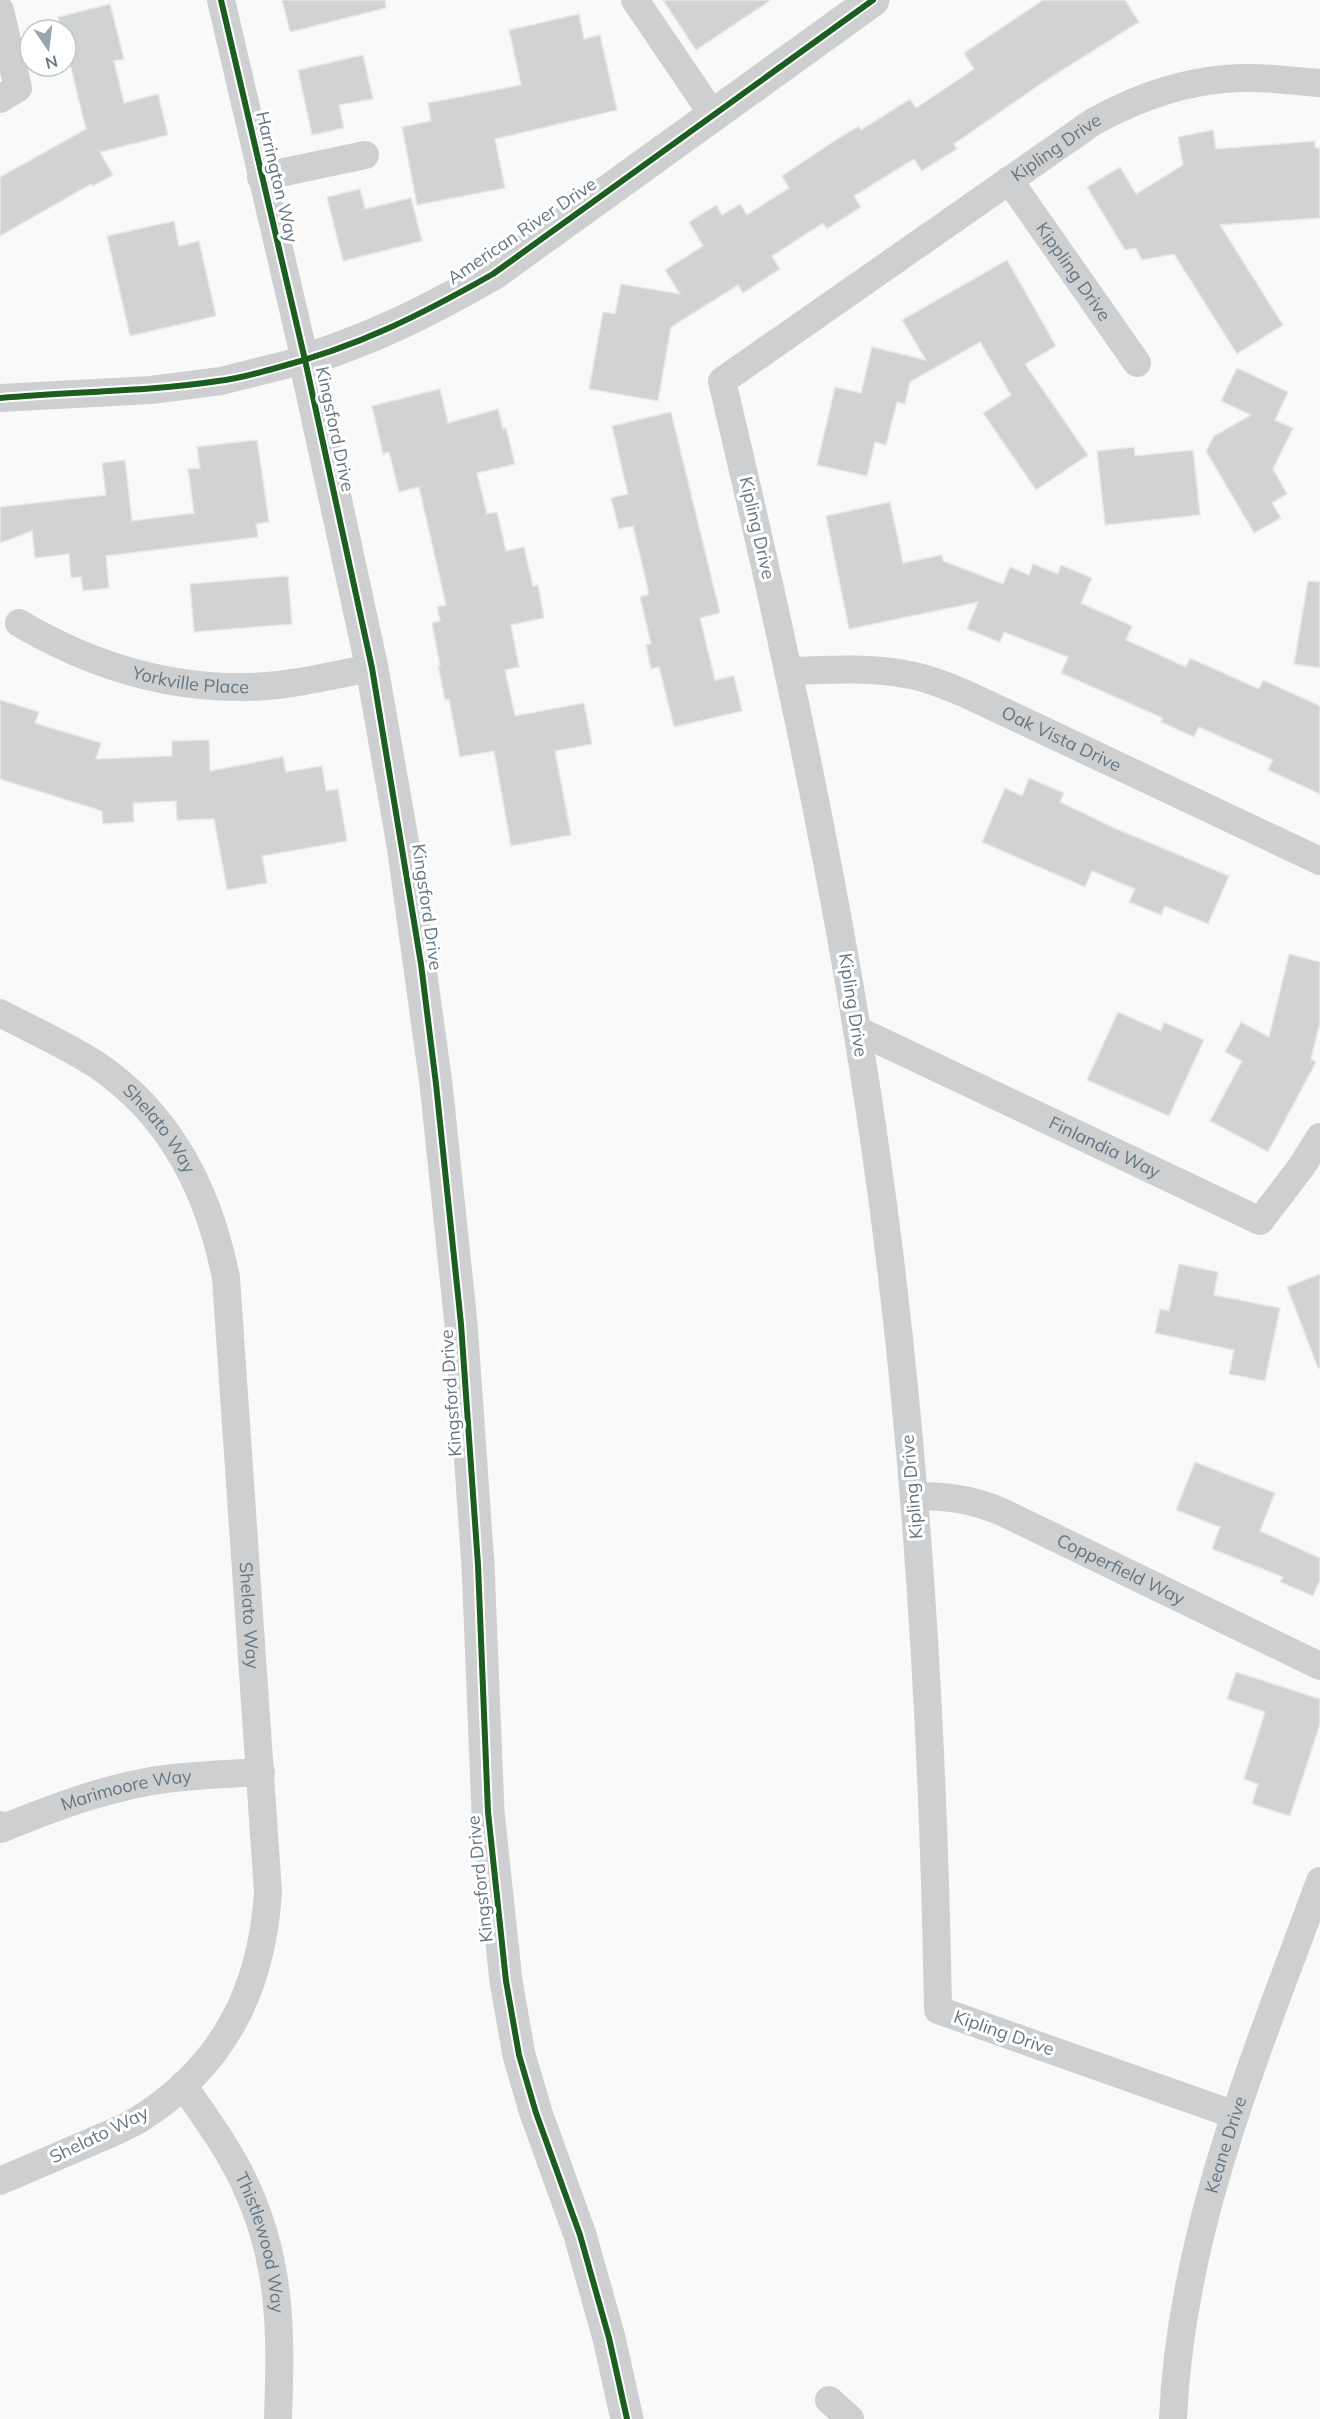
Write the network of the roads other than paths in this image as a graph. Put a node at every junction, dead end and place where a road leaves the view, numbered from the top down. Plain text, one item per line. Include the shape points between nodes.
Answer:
1 (220, 0) edge
2 (635, 0) edge
3 (873, 0) edge
4 (0, 10) edge
5 (1320, 83) edge
6 (0, 99) edge
7 (713, 115) junction
8 (365, 155) dead end
9 (261, 177) junction
10 (1010, 180) junction
11 (305, 360) junction
12 (1137, 363) dead end
13 (0, 398) edge
14 (19, 623) dead end
15 (372, 668) junction
16 (789, 671) junction
17 (1320, 861) edge
18 (0, 1013) edge
19 (857, 1030) junction
20 (1320, 1137) edge
21 (914, 1496) junction
22 (1320, 1666) edge
23 (261, 1772) junction
24 (0, 1825) edge
25 (1320, 1881) edge
26 (183, 2085) junction
27 (1235, 2115) junction
28 (0, 2181) edge
29 (829, 2400) dead end
30 (278, 2419) edge
31 (627, 2419) edge
32 (850, 2419) edge
33 (1173, 2419) edge

1 - 9 street, Harrington Way
2 - 7 street
3 - 7 street, American River Drive
4 - 6 street via 18,88
5 - 10 street, Kipling Drive via 1242,78 1164,89 1093,122
7 - 11 street, American River Drive via 493,273 389,330
8 - 9 street, Harrington Way
9 - 11 street, Harrington Way
10 - 12 street, Kippling Drive
10 - 16 street, Kipling Drive via 722,381
11 - 13 street, American River Drive via 209,382 151,390
11 - 15 street, Kingsford Drive
14 - 15 street, Yorkville Place via 107,665 188,684 250,687
15 - 31 street, Kingsford Drive via 421,964 461,1324 478,1565 488,1812 506,1981 519,2055 580,2235
16 - 17 street, Oak Vista Drive via 858,669 925,678
16 - 19 street, Kipling Drive
18 - 23 street, Shelato Way via 80,1055 131,1093 160,1124 184,1159 218,1237 226,1278
19 - 20 street, Finlandia Way via 1260,1221
19 - 21 street, Kipling Drive via 897,1324
21 - 22 street, Copperfield Way via 964,1499 1002,1512
21 - 27 street, Kipling Drive via 927,1671 938,2010
23 - 24 street, Marimoore Way via 172,1778 116,1788 60,1804 1,1829
23 - 26 street, Shelato Way via 268,1892 266,1929 257,1966 226,2034
25 - 27 street, Keane Drive
26 - 28 street, Shelato Way via 167,2100 120,2129
26 - 30 street, Thistlewood Way via 244,2182 270,2256 277,2295 280,2355
27 - 33 street, Keane Drive via 1207,2204 1191,2274
29 - 32 street

